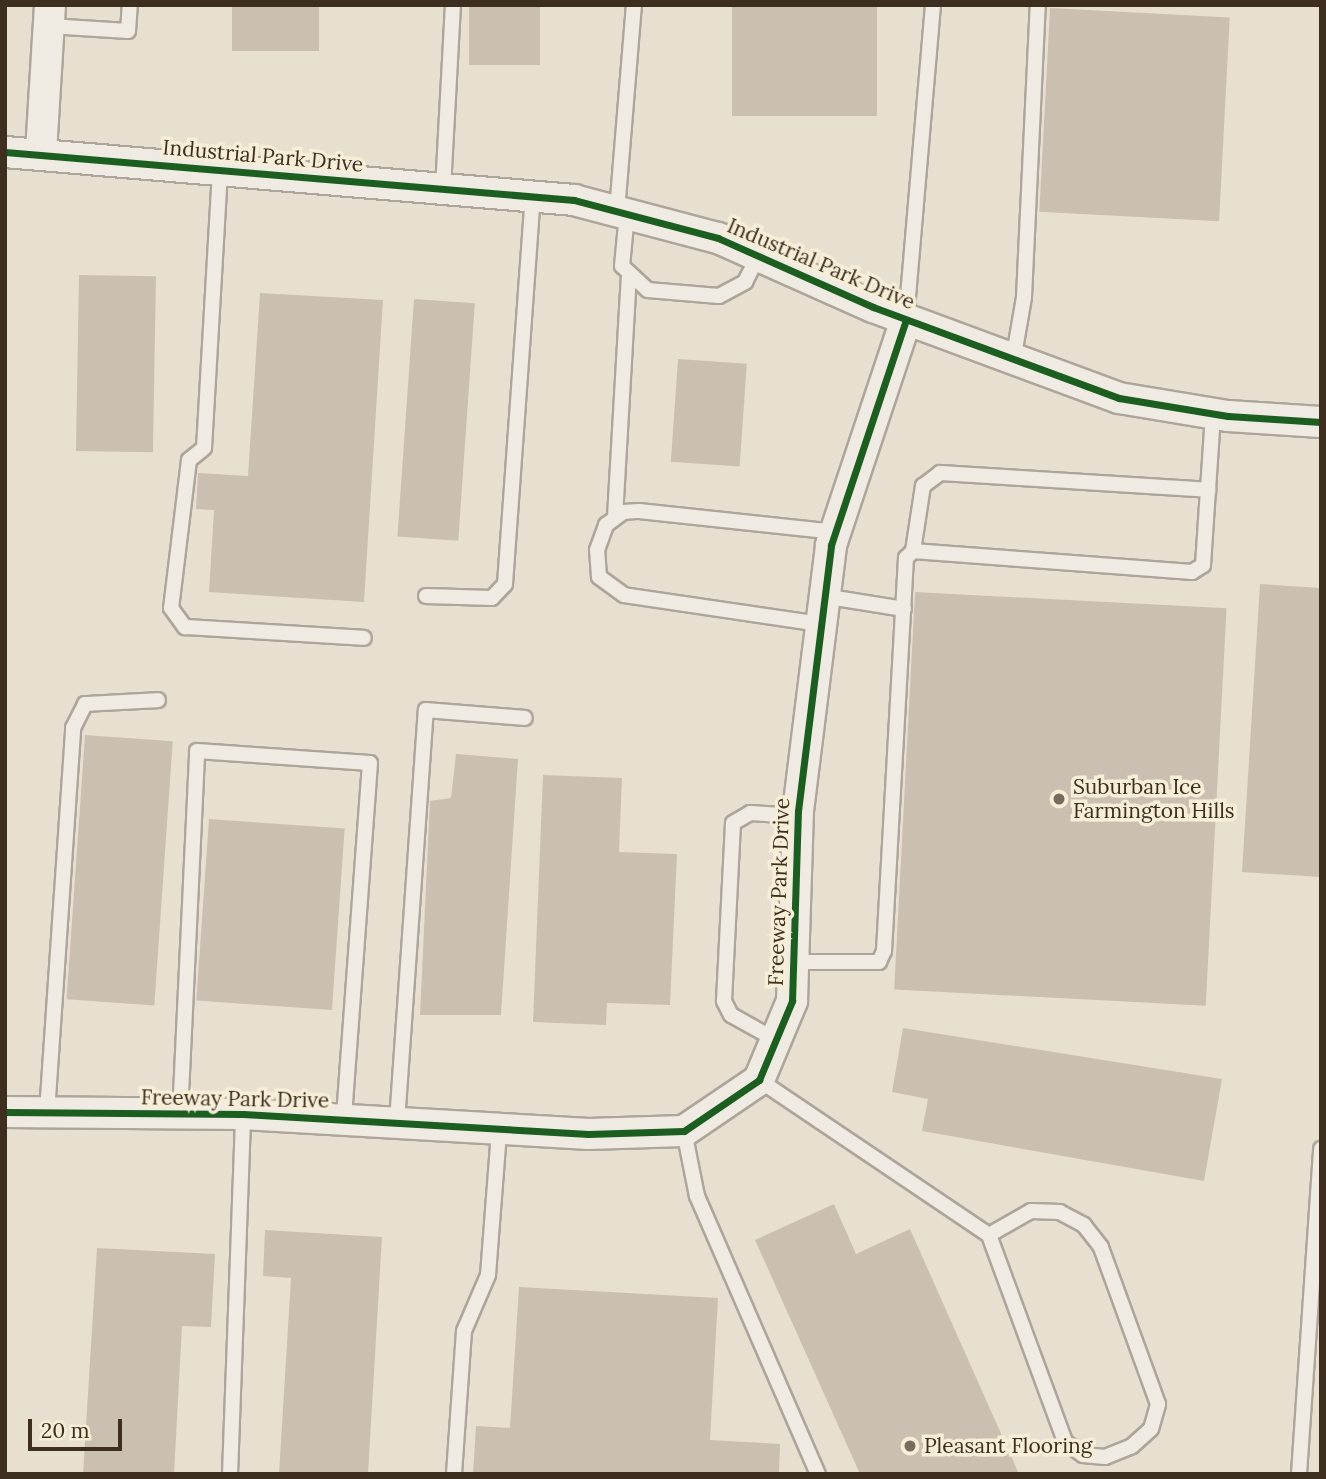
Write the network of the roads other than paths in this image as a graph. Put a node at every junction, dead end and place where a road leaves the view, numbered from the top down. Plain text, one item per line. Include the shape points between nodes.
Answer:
1 (130, 5) edge
2 (453, 5) edge
3 (634, 5) edge
4 (933, 5) edge
5 (1038, 5) edge
6 (49, 16) edge
7 (5, 152) edge
8 (41, 152) junction
9 (220, 171) junction
10 (443, 189) junction
11 (533, 197) junction
12 (622, 213) junction
13 (758, 256) junction
14 (629, 277) junction
15 (906, 320) junction
16 (1013, 362) junction
17 (1213, 414) junction
18 (1321, 422) edge
19 (1208, 490) junction
20 (615, 517) junction
21 (836, 532) junction
22 (913, 551) junction
23 (426, 596) dead end
24 (904, 609) junction
25 (821, 610) junction
26 (364, 638) dead end
27 (158, 701) dead end
28 (525, 718) dead end
29 (798, 816) junction
30 (793, 962) junction
31 (776, 1040) junction
32 (759, 1080) junction
33 (5, 1112) edge
34 (47, 1113) junction
35 (243, 1114) junction
36 (180, 1115) junction
37 (344, 1119) junction
38 (397, 1122) junction
39 (684, 1131) junction
40 (499, 1132) junction
41 (1321, 1149) edge
42 (989, 1235) junction
43 (230, 1474) edge
44 (454, 1474) edge
45 (818, 1474) edge
46 (1299, 1474) edge

1 - 6 lane via 128,31
2 - 10 lane
3 - 12 lane
4 - 15 lane
5 - 16 lane via 1024,297
6 - 8 street
7 - 8 street, Industrial Park Drive
8 - 9 street, Industrial Park Drive
9 - 10 street, Industrial Park Drive
9 - 26 lane via 204,447 189,460 171,608 185,627
10 - 11 street, Industrial Park Drive
11 - 12 street, Industrial Park Drive
11 - 23 lane via 505,584 492,598
12 - 13 street, Industrial Park Drive
12 - 14 lane via 621,255
13 - 14 lane via 745,282 719,296 665,294
13 - 15 street, Industrial Park Drive
14 - 20 lane
15 - 16 street, Industrial Park Drive
15 - 21 street, Freeway Park Drive
16 - 17 street, Industrial Park Drive via 1119,398
17 - 18 street, Industrial Park Drive
17 - 19 lane
19 - 22 lane via 940,473 923,486
19 - 22 lane via 1203,565 1192,572
20 - 21 lane via 663,512
20 - 25 lane via 597,550 599,577 611,590 661,604
21 - 25 street, Freeway Park Drive
22 - 24 lane via 906,558
24 - 25 lane
24 - 30 lane via 884,951 879,962
25 - 29 street, Freeway Park Drive
27 - 34 lane via 85,704 73,728
28 - 38 lane via 426,710
29 - 30 street, Freeway Park Drive
29 - 31 lane via 750,813 733,823 724,1001 731,1015
30 - 31 street, Freeway Park Drive via 792,1001
31 - 32 street, Freeway Park Drive
32 - 39 street
32 - 42 lane
33 - 34 street, Freeway Park Drive
34 - 36 street, Freeway Park Drive
35 - 36 street, Freeway Park Drive
35 - 37 street, Freeway Park Drive
35 - 43 lane
36 - 37 lane via 197,751 370,763
37 - 38 street, Freeway Park Drive
38 - 40 street, Freeway Park Drive
39 - 40 street, Freeway Park Drive
39 - 45 lane via 697,1195
40 - 44 lane via 488,1275 464,1331
41 - 46 lane
42 - 42 lane via 1065,1442 1083,1455 1105,1457 1132,1446 1151,1429 1158,1404 1101,1248 1084,1225 1060,1212 1031,1211

